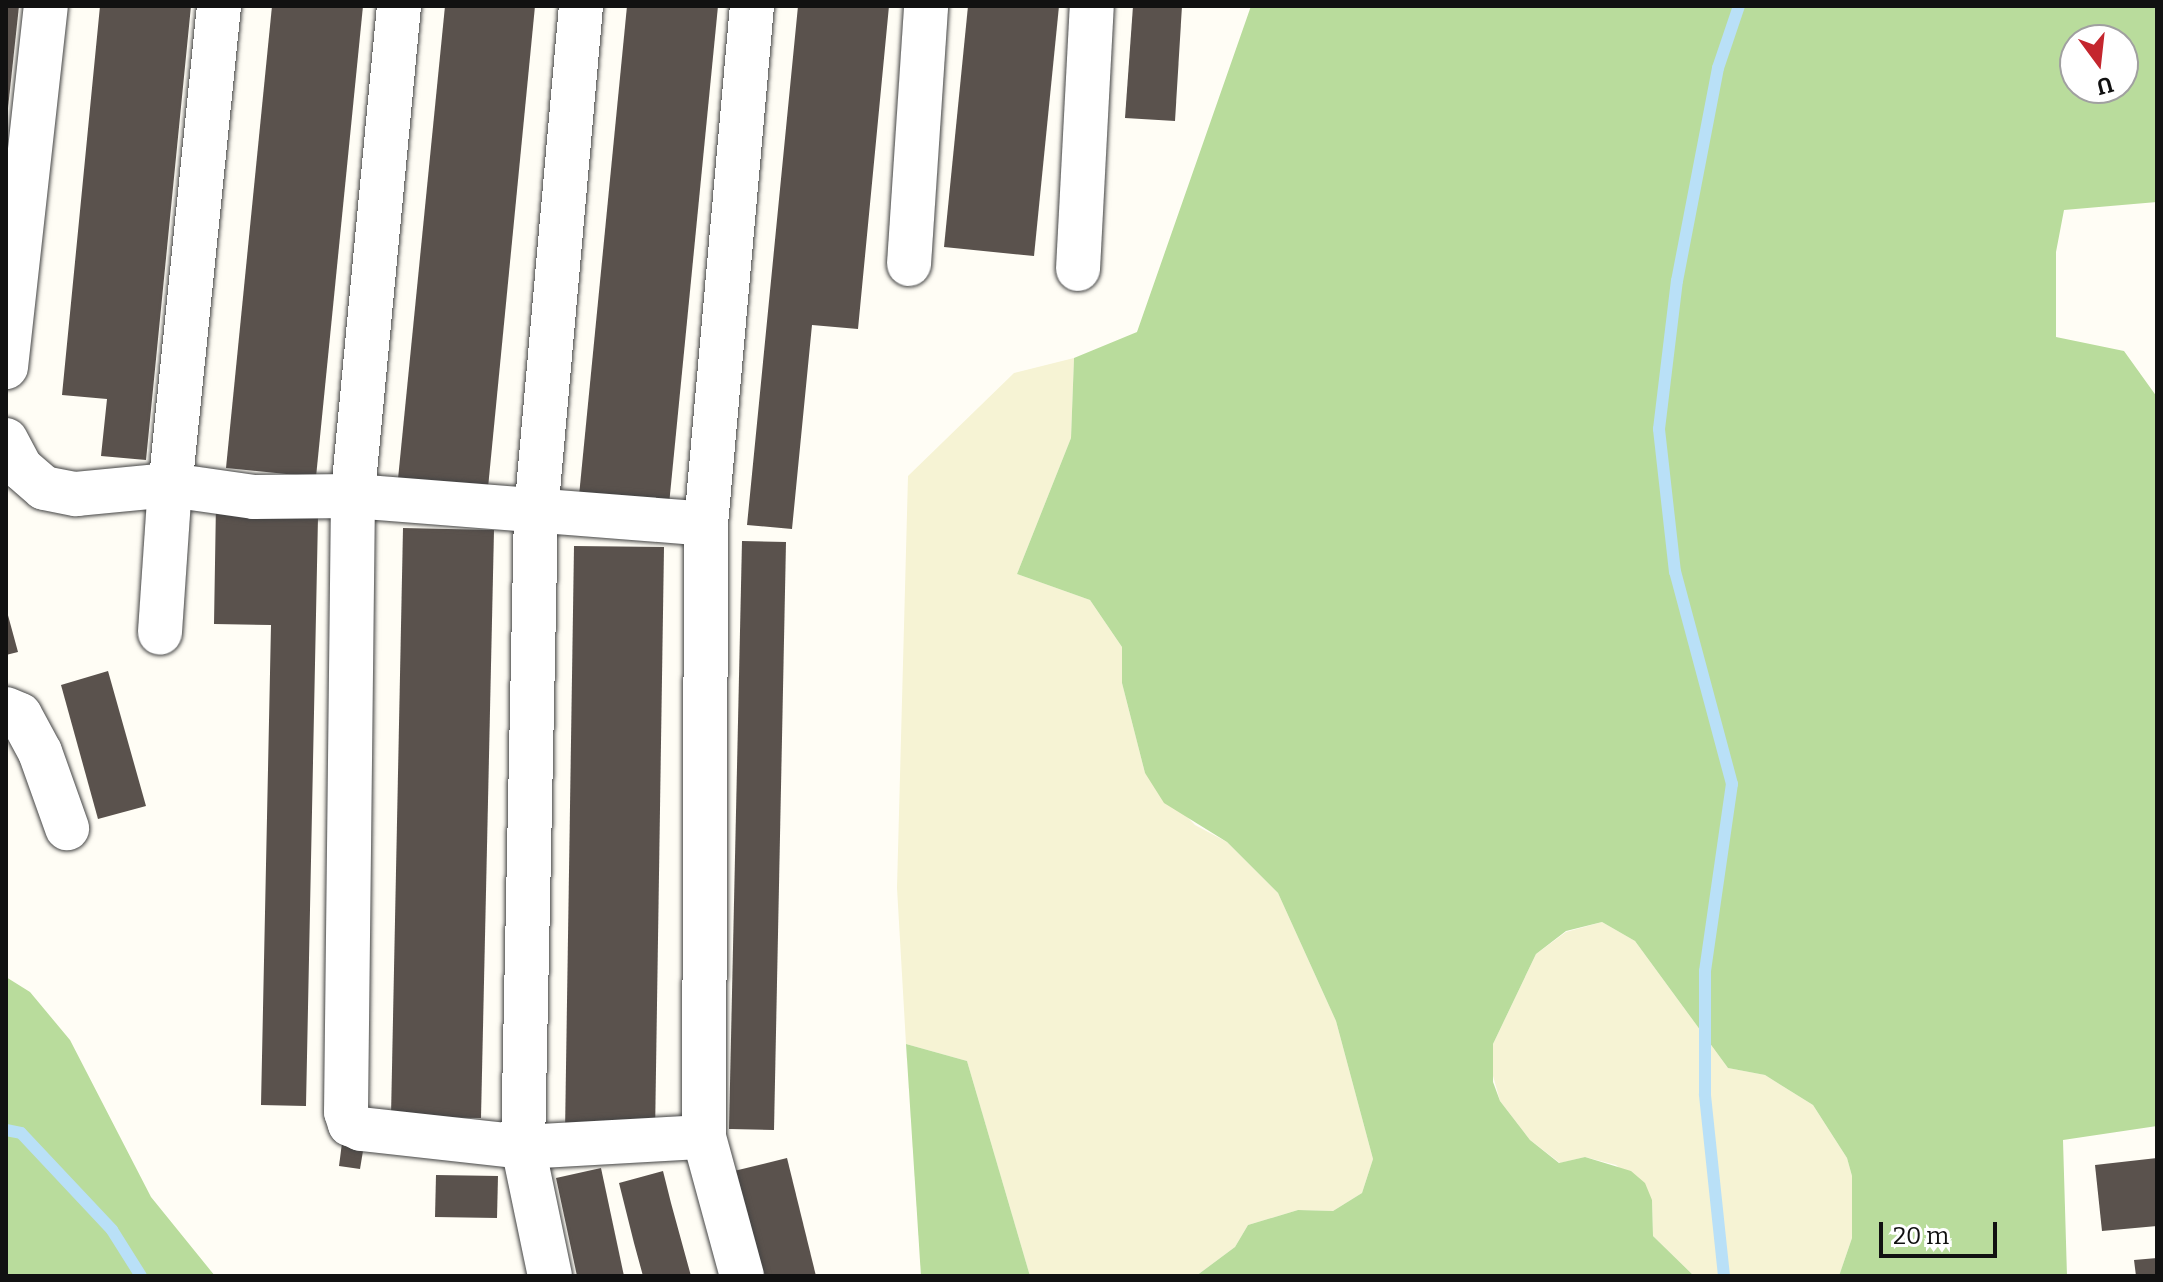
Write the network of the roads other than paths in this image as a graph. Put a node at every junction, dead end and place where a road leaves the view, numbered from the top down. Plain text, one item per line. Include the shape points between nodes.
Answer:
1 (46, 6) edge
2 (219, 6) edge
3 (399, 6) edge
4 (581, 6) edge
5 (752, 6) edge
6 (926, 6) edge
7 (1092, 6) edge
8 (909, 264) dead end
9 (1078, 269) dead end
10 (6, 367) edge
11 (6, 440) edge
12 (170, 485) junction
13 (353, 496) junction
14 (536, 513) junction
15 (706, 524) junction
16 (160, 633) dead end
17 (6, 709) edge
18 (67, 828) dead end
19 (704, 1137) junction
20 (523, 1147) junction
21 (550, 1276) edge
22 (742, 1276) edge

1 - 10 street
2 - 12 street
3 - 13 street
4 - 14 street
5 - 15 street
6 - 8 street
7 - 9 street
11 - 12 street via 21,468 44,488 76,494
12 - 13 street via 254,497
12 - 16 street
13 - 14 street
13 - 20 street via 346,1112 350,1124 361,1129
14 - 15 street
14 - 20 street
15 - 19 street
17 - 18 street via 20,715 40,752
19 - 20 street
19 - 22 street
20 - 21 street

